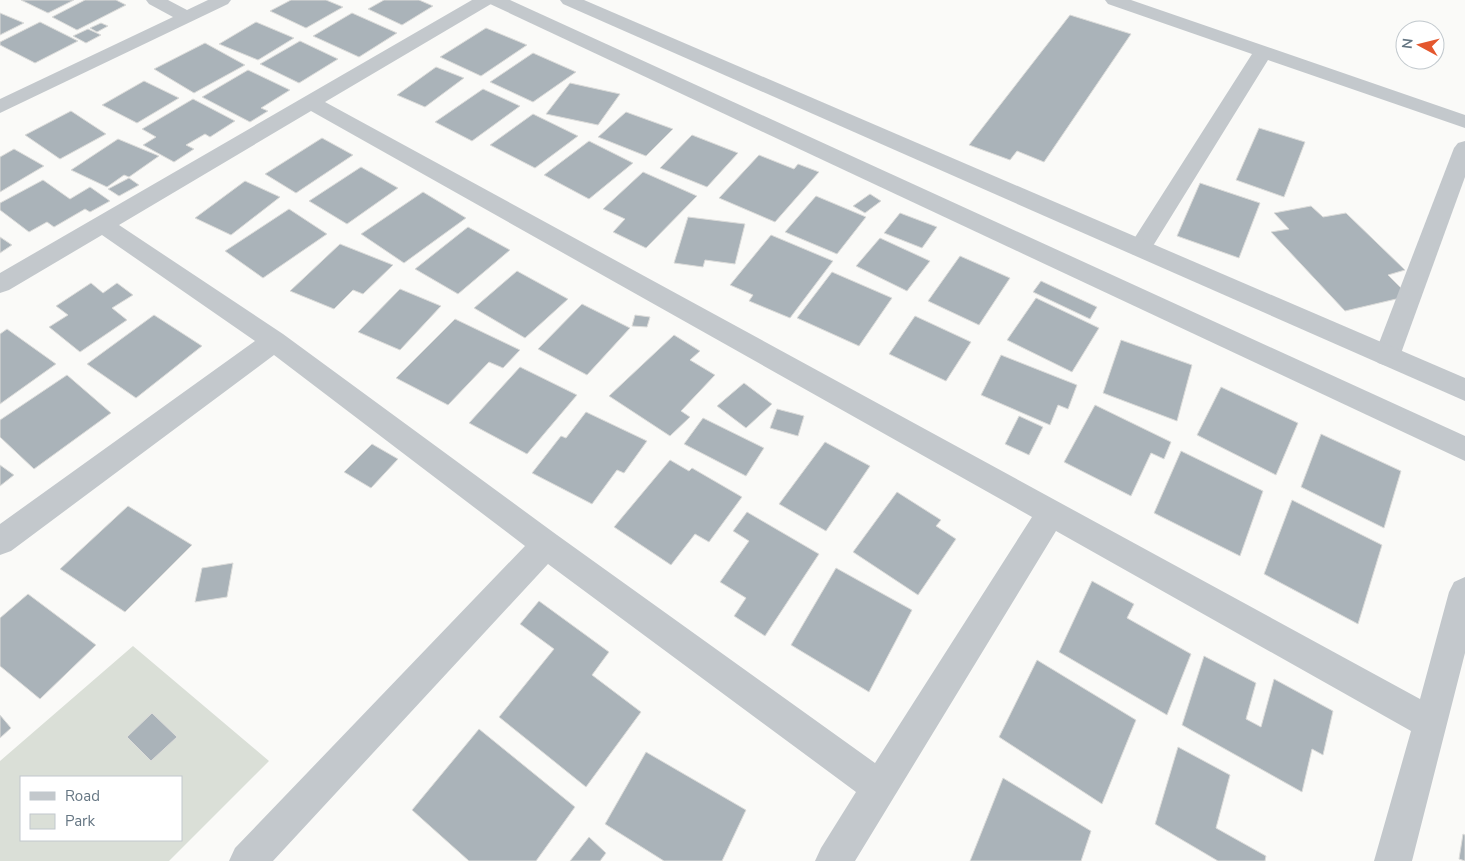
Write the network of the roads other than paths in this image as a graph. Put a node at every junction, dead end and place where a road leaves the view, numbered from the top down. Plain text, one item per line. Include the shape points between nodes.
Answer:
1 (156, 0) edge
2 (222, 0) edge
3 (485, 0) edge
4 (496, 0) edge
5 (568, 0) edge
6 (1114, 0) edge
7 (186, 17) junction
8 (1264, 51) junction
9 (310, 102) junction
10 (0, 106) edge
11 (1465, 122) edge
12 (1465, 148) edge
13 (102, 224) junction
14 (1140, 248) junction
15 (0, 284) edge
16 (274, 341) junction
17 (1388, 356) junction
18 (1465, 390) edge
19 (1465, 449) edge
20 (1051, 513) junction
21 (0, 541) edge
22 (546, 545) junction
23 (1465, 592) edge
24 (1430, 723) junction
25 (880, 788) junction
26 (248, 861) edge
27 (834, 861) edge
28 (1393, 861) edge

1 - 7 street
2 - 7 street
3 - 9 street
4 - 19 street
5 - 14 street
6 - 8 street
7 - 10 street
8 - 11 street
8 - 14 street
9 - 13 street
9 - 20 street
12 - 17 street
13 - 15 street
13 - 16 street
14 - 17 street
16 - 21 street
16 - 22 street
17 - 18 street
20 - 24 street
20 - 25 street
22 - 25 street
22 - 26 street
23 - 24 street
24 - 28 street
25 - 27 street

